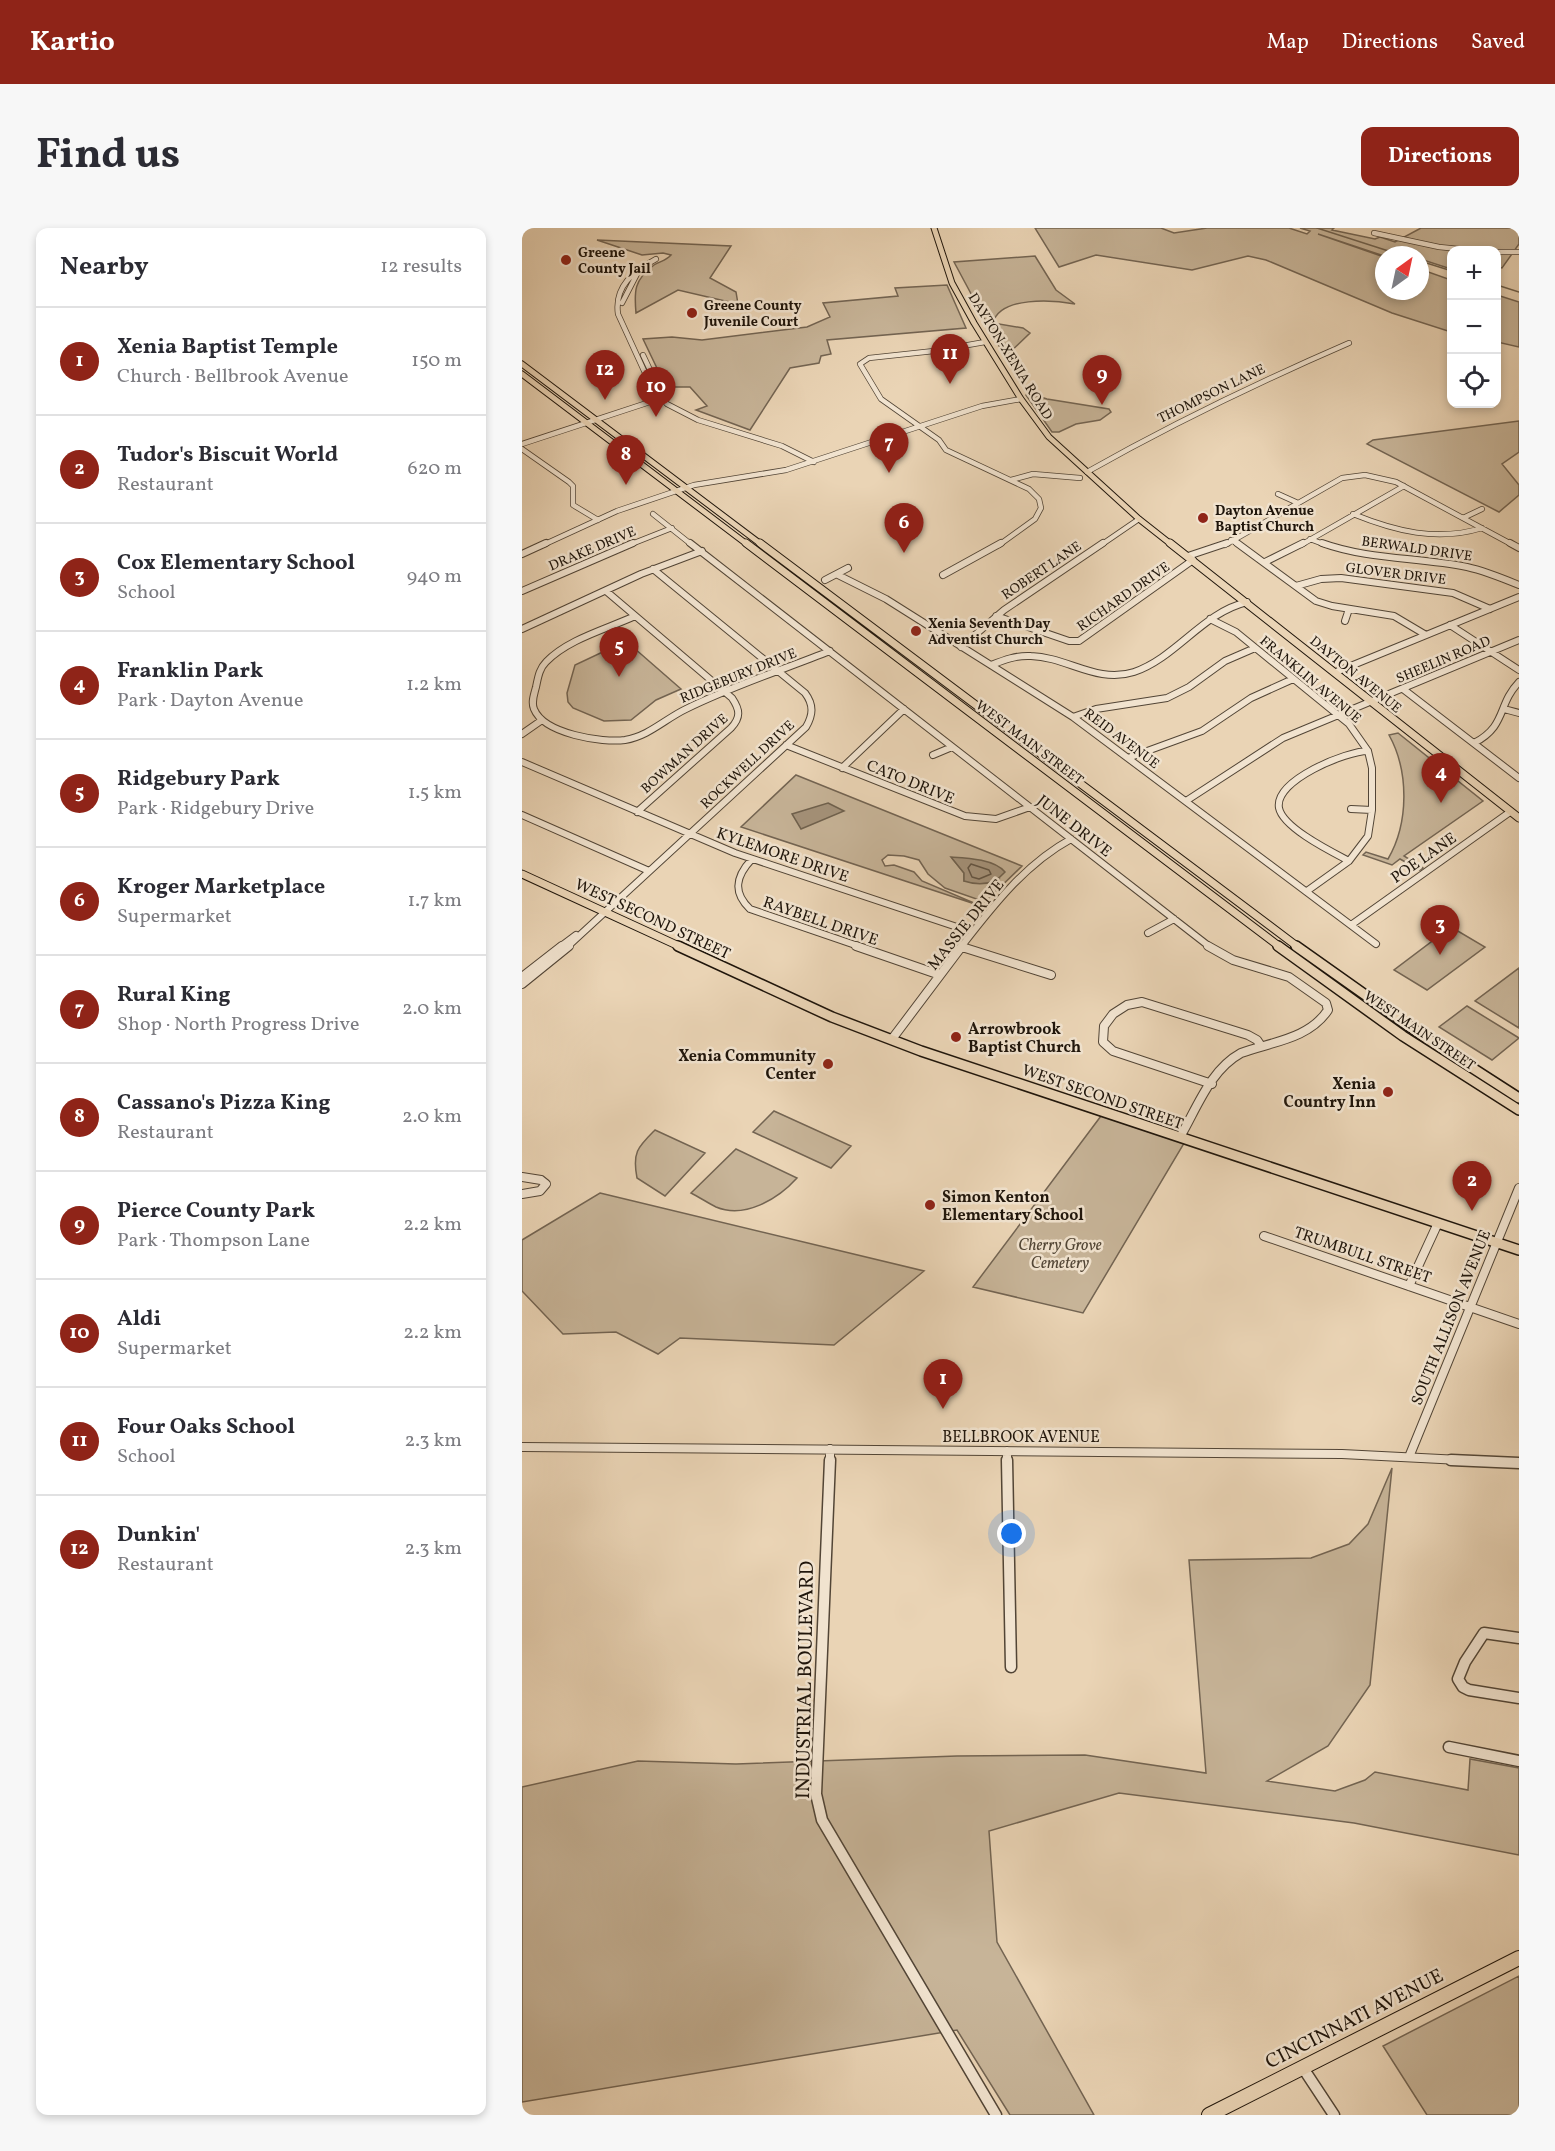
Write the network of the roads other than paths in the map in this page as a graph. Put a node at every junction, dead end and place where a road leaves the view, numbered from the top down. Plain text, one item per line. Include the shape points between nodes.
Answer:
1 (934, 228) edge
2 (1374, 233) dead end
3 (1447, 248) edge
4 (1501, 252) edge
5 (1519, 252) edge
6 (656, 258) dead end
7 (985, 342) junction
8 (1349, 343) dead end
9 (522, 364) edge
10 (522, 374) edge
11 (664, 398) junction
12 (1022, 399) junction
13 (595, 420) junction
14 (586, 422) junction
15 (920, 427) junction
16 (522, 444) edge
17 (522, 448) edge
18 (814, 462) junction
19 (1089, 474) junction
20 (1011, 480) junction
21 (1404, 486) junction
22 (681, 489) junction
23 (1278, 494) dead end
24 (1298, 503) junction
25 (1482, 509) dead end
26 (653, 514) dead end
27 (1353, 514) junction
28 (1463, 518) junction
29 (1139, 519) junction
30 (597, 520) junction
31 (672, 528) junction
32 (1482, 528) junction
33 (1310, 539) junction
34 (1232, 540) junction
35 (1519, 548) edge
36 (1178, 549) joint
37 (702, 551) junction
38 (522, 554) edge
39 (1191, 558) junction
40 (1265, 562) junction
41 (848, 568) dead end
42 (653, 570) junction
43 (838, 575) junction
44 (943, 575) dead end
45 (825, 580) dead end
46 (1519, 585) edge
47 (1296, 586) junction
48 (522, 591) edge
49 (606, 591) junction
50 (1519, 597) edge
51 (1246, 602) junction
52 (1349, 609) junction
53 (1490, 609) junction
54 (635, 616) junction
55 (995, 617) junction
56 (1210, 619) junction
57 (1345, 621) dead end
58 (1450, 625) junction
59 (522, 629) edge
60 (1426, 635) junction
61 (1519, 640) edge
62 (961, 646) junction
63 (1255, 648) junction
64 (830, 651) junction
65 (1491, 652) junction
66 (991, 665) junction
67 (1519, 670) edge
68 (778, 671) junction
69 (1336, 672) junction
70 (1293, 679) junction
71 (1519, 682) edge
72 (1403, 689) junction
73 (726, 693) junction
74 (1373, 702) junction
75 (904, 709) junction
76 (1504, 709) junction
77 (1519, 713) edge
78 (1338, 715) junction
79 (1073, 717) junction
80 (542, 720) junction
81 (522, 734) edge
82 (1473, 743) junction
83 (786, 745) junction
84 (952, 747) junction
85 (1368, 751) junction
86 (933, 755) dead end
87 (1128, 758) junction
88 (522, 762) edge
89 (842, 768) junction
90 (1519, 778) edge
91 (1186, 801) junction
92 (1030, 807) junction
93 (1351, 809) dead end
94 (1372, 810) junction
95 (637, 812) junction
96 (1510, 812) junction
97 (522, 815) edge
98 (1519, 818) edge
99 (689, 834) junction
100 (1071, 839) junction
101 (752, 859) junction
102 (1349, 861) junction
103 (649, 872) junction
104 (522, 874) edge
105 (1307, 891) junction
106 (605, 911) junction
107 (1174, 920) junction
108 (1351, 925) junction
109 (585, 929) junction
110 (972, 933) junction
111 (1148, 933) dead end
112 (1376, 944) dead end
113 (962, 947) junction
114 (940, 975) junction
115 (1051, 975) dead end
116 (522, 977) edge
117 (522, 984) edge
118 (892, 1039) junction
119 (1261, 1046) junction
120 (1212, 1084) junction
121 (1519, 1098) edge
122 (1519, 1110) edge
123 (1180, 1137) junction
124 (522, 1177) edge
125 (1519, 1188) edge
126 (522, 1194) edge
127 (1438, 1223) junction
128 (1264, 1236) dead end
129 (1497, 1243) junction
130 (1519, 1250) edge
131 (1409, 1286) junction
132 (1469, 1307) junction
133 (1519, 1324) edge
134 (522, 1447) edge
135 (830, 1449) junction
136 (1007, 1451) junction
137 (1409, 1457) junction
138 (1519, 1462) edge
139 (1519, 1638) edge
140 (1011, 1667) dead end
141 (1519, 1698) edge
142 (1449, 1747) dead end
143 (1519, 1761) edge
144 (1519, 1958) edge
145 (1303, 2068) junction
146 (996, 2115) edge
147 (1209, 2115) edge
148 (1334, 2115) edge

1 - 7 main road, DAYTON-XENIA ROAD via 952,283
2 - 3 street
4 - 5 street
6 - 11 street via 624,283 616,308 651,386
7 - 12 main road, DAYTON-XENIA ROAD
7 - 15 street via 871,357 861,362 879,397
8 - 19 street, THOMPSON LANE via 1243,389 1139,442
9 - 13 main road, WEST MAIN STREET
10 - 14 main road, WEST MAIN STREET
11 - 13 street
11 - 18 street via 676,410 698,420
12 - 15 street via 982,406
12 - 19 main road, DAYTON-XENIA ROAD via 1046,433
13 - 14 street
13 - 22 main road, WEST MAIN STREET
14 - 16 street
14 - 22 main road, WEST MAIN STREET
15 - 18 street
15 - 20 street via 946,450
17 - 30 street via 570,482 573,505
18 - 22 street via 776,473 720,478
19 - 20 street, THOMPSON LANE via 1071,481 1024,475
19 - 29 main road, DAYTON-XENIA ROAD
20 - 44 street via 1036,495 1041,504 1037,517 960,569
21 - 24 street via 1365,475 1342,478
21 - 27 street
21 - 28 street
22 - 30 street
22 - 121 main road, WEST MAIN STREET via 1301,950
22 - 122 main road, WEST MAIN STREET via 1302,964
23 - 24 street
24 - 34 street
25 - 28 street
26 - 31 street, JUNE DRIVE
27 - 32 street via 1385,527 1443,535
27 - 33 street
28 - 32 street
29 - 36 main road, DAYTON-XENIA ROAD
29 - 55 street, ROBERT LANE
30 - 38 street
31 - 37 street, JUNE DRIVE
31 - 48 street, DRAKE DRIVE
32 - 35 street
33 - 40 street
33 - 46 street, BERWALD DRIVE via 1337,549 1466,566
34 - 39 street
34 - 40 street
36 - 39 main road, DAYTON AVENUE
37 - 42 street
37 - 64 street, JUNE DRIVE
39 - 51 main road, DAYTON AVENUE
39 - 55 street, RICHARD DRIVE via 1079,641
40 - 47 street
41 - 43 street
42 - 49 street
42 - 68 street, ROCKWELL DRIVE
43 - 45 street
43 - 62 street, REID AVENUE via 886,599
47 - 52 street via 1320,603
47 - 53 street, GLOVER DRIVE via 1341,578 1454,593
49 - 54 street, BOWMAN DRIVE
49 - 59 street
50 - 53 street
51 - 56 street via 1226,608
51 - 69 main road, DAYTON AVENUE
52 - 57 street
52 - 60 street via 1394,616
53 - 58 street
54 - 73 street, BOWMAN DRIVE
54 - 80 street via 559,652 545,663 532,700
55 - 62 street, ROBERT LANE
56 - 63 street, FRANKLIN AVENUE via 1230,628
56 - 66 street via 1148,666 1126,674 1100,674 1040,655 1011,657
58 - 60 street
58 - 65 street
60 - 69 street
61 - 65 street, SHEELIN ROAD
62 - 66 street, REID AVENUE
63 - 70 street, FRANKLIN AVENUE
63 - 79 street via 1228,659 1172,696 1143,704 1096,708
64 - 68 street, RIDGEBURY DRIVE
64 - 75 street, JUNE DRIVE
65 - 67 street
65 - 72 street, SHEELIN ROAD
66 - 79 street, REID AVENUE
68 - 73 street, RIDGEBURY DRIVE
68 - 83 street, ROCKWELL DRIVE via 806,693 813,708 808,724
69 - 74 main road, DAYTON AVENUE
70 - 78 street, FRANKLIN AVENUE
70 - 87 street via 1251,698 1202,731
71 - 76 street
72 - 74 street, SHEELIN ROAD
72 - 82 street
73 - 80 street, RIDGEBURY DRIVE via 685,709 651,733 621,741 586,739
73 - 95 street, BOWMAN DRIVE via 739,708 735,724
74 - 78 street, SHEELIN ROAD
74 - 96 main road, DAYTON AVENUE
75 - 84 street, JUNE DRIVE
75 - 89 street
76 - 77 street
76 - 82 street via 1494,732
78 - 85 street, FRANKLIN AVENUE via 1357,733
78 - 91 street, SHEELIN ROAD via 1274,742
79 - 87 street, REID AVENUE
80 - 81 street
82 - 90 street
83 - 89 street, CATO DRIVE
83 - 99 street, ROCKWELL DRIVE
84 - 86 street
84 - 92 street, JUNE DRIVE
85 - 94 street, FRANKLIN AVENUE
85 - 102 street via 1349,753 1318,768 1287,787 1279,800 1280,812 1288,821
87 - 91 street, REID AVENUE
88 - 95 street, KYLEMORE DRIVE
89 - 92 street, CATO DRIVE via 973,818 996,819
91 - 105 street, REID AVENUE
92 - 100 street, JUNE DRIVE
93 - 94 street
94 - 102 street, FRANKLIN AVENUE via 1368,836
95 - 99 street, KYLEMORE DRIVE
96 - 98 main road, DAYTON AVENUE
96 - 108 street, POE LANE
97 - 103 street
99 - 101 street, KYLEMORE DRIVE
99 - 103 street, ROCKWELL DRIVE
100 - 107 street, JUNE DRIVE
100 - 110 street, MASSIE DRIVE via 1047,852
101 - 110 street, KYLEMORE DRIVE
101 - 114 street, RAYBELL DRIVE via 740,871 735,884 739,897 750,909
102 - 105 street, FRANKLIN AVENUE
103 - 106 street, ROCKWELL DRIVE
104 - 106 main road, WEST SECOND STREET
105 - 108 street, REID AVENUE
106 - 109 street, ROCKWELL DRIVE
106 - 118 main road, WEST SECOND STREET via 832,1017
107 - 111 street
107 - 119 street, JUNE DRIVE via 1220,954 1289,977 1326,1003 1326,1015 1312,1026
108 - 112 street, REID AVENUE
109 - 116 street, ROCKWELL DRIVE
109 - 117 street, ROCKWELL DRIVE
110 - 113 street, MASSIE DRIVE
113 - 114 street, MASSIE DRIVE
113 - 115 street
114 - 118 street, MASSIE DRIVE
118 - 123 main road, WEST SECOND STREET
119 - 120 street, JUNE DRIVE via 1230,1059
119 - 120 street via 1248,1035 1142,1002 1119,1007 1103,1030 1103,1042 1113,1051
120 - 123 street, JUNE DRIVE
123 - 127 main road, WEST SECOND STREET
124 - 126 street via 546,1184 540,1191
125 - 129 street, SOUTH ALLISON AVENUE
127 - 129 main road, WEST SECOND STREET
127 - 131 street
128 - 131 street, TRUMBULL STREET
129 - 130 main road, WEST SECOND STREET
129 - 132 street, SOUTH ALLISON AVENUE
131 - 132 street, TRUMBULL STREET
132 - 133 street, TRUMBULL STREET
132 - 137 street, SOUTH ALLISON AVENUE
134 - 135 street, BELLBROOK AVENUE
135 - 136 street, BELLBROOK AVENUE
135 - 146 street, INDUSTRIAL BOULEVARD via 816,1794 822,1820
136 - 137 street, BELLBROOK AVENUE
136 - 140 street
137 - 138 street, BELLBROOK AVENUE
139 - 141 street via 1484,1633 1458,1679 1469,1690
142 - 143 street
144 - 145 highway, CINCINNATI AVENUE
145 - 147 highway, CINCINNATI AVENUE
145 - 148 street

